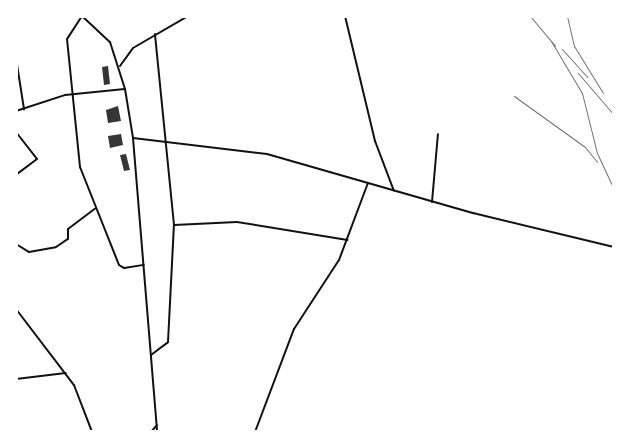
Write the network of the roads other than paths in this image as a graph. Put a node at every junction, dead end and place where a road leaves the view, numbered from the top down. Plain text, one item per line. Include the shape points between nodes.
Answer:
1 (82, 16) edge
2 (188, 16) edge
3 (344, 16) edge
4 (155, 34) junction
5 (16, 58) edge
6 (120, 66) junction
7 (125, 89) junction
8 (72, 94) junction
9 (24, 108) junction
10 (16, 111) edge
11 (16, 132) edge
12 (438, 134) dead end
13 (134, 138) junction
14 (165, 142) junction
15 (16, 175) edge
16 (368, 183) junction
17 (394, 191) junction
18 (432, 202) junction
19 (95, 209) junction
20 (174, 225) junction
21 (348, 240) junction
22 (16, 244) edge
23 (614, 247) edge
24 (144, 265) junction
25 (16, 309) edge
26 (20, 313) junction
27 (16, 314) edge
28 (151, 355) junction
29 (66, 373) junction
30 (16, 379) edge
31 (157, 424) junction
32 (92, 432) edge
33 (151, 432) edge
34 (157, 432) edge
35 (255, 432) edge

1 - 6 street via 110,42
1 - 8 street via 67,39
2 - 4 street
3 - 17 street via 375,141
4 - 6 street via 131,50
4 - 14 street
5 - 9 street
6 - 7 street
7 - 8 street
7 - 13 street
8 - 9 street
8 - 19 street via 80,167
9 - 10 street
11 - 15 street via 37,159
12 - 18 street
13 - 14 street
13 - 24 street
14 - 16 street via 267,154
14 - 20 street
16 - 17 street
16 - 21 street
17 - 18 street
18 - 23 street
19 - 22 street via 68,229 68,238 56,247 29,252
19 - 24 street via 121,267
20 - 21 street via 237,222
20 - 28 street via 168,342
21 - 35 street via 294,329
24 - 28 street
25 - 26 street
26 - 27 street
26 - 29 street
28 - 31 street
29 - 30 street
29 - 32 street via 84,405
31 - 33 street
31 - 34 street

